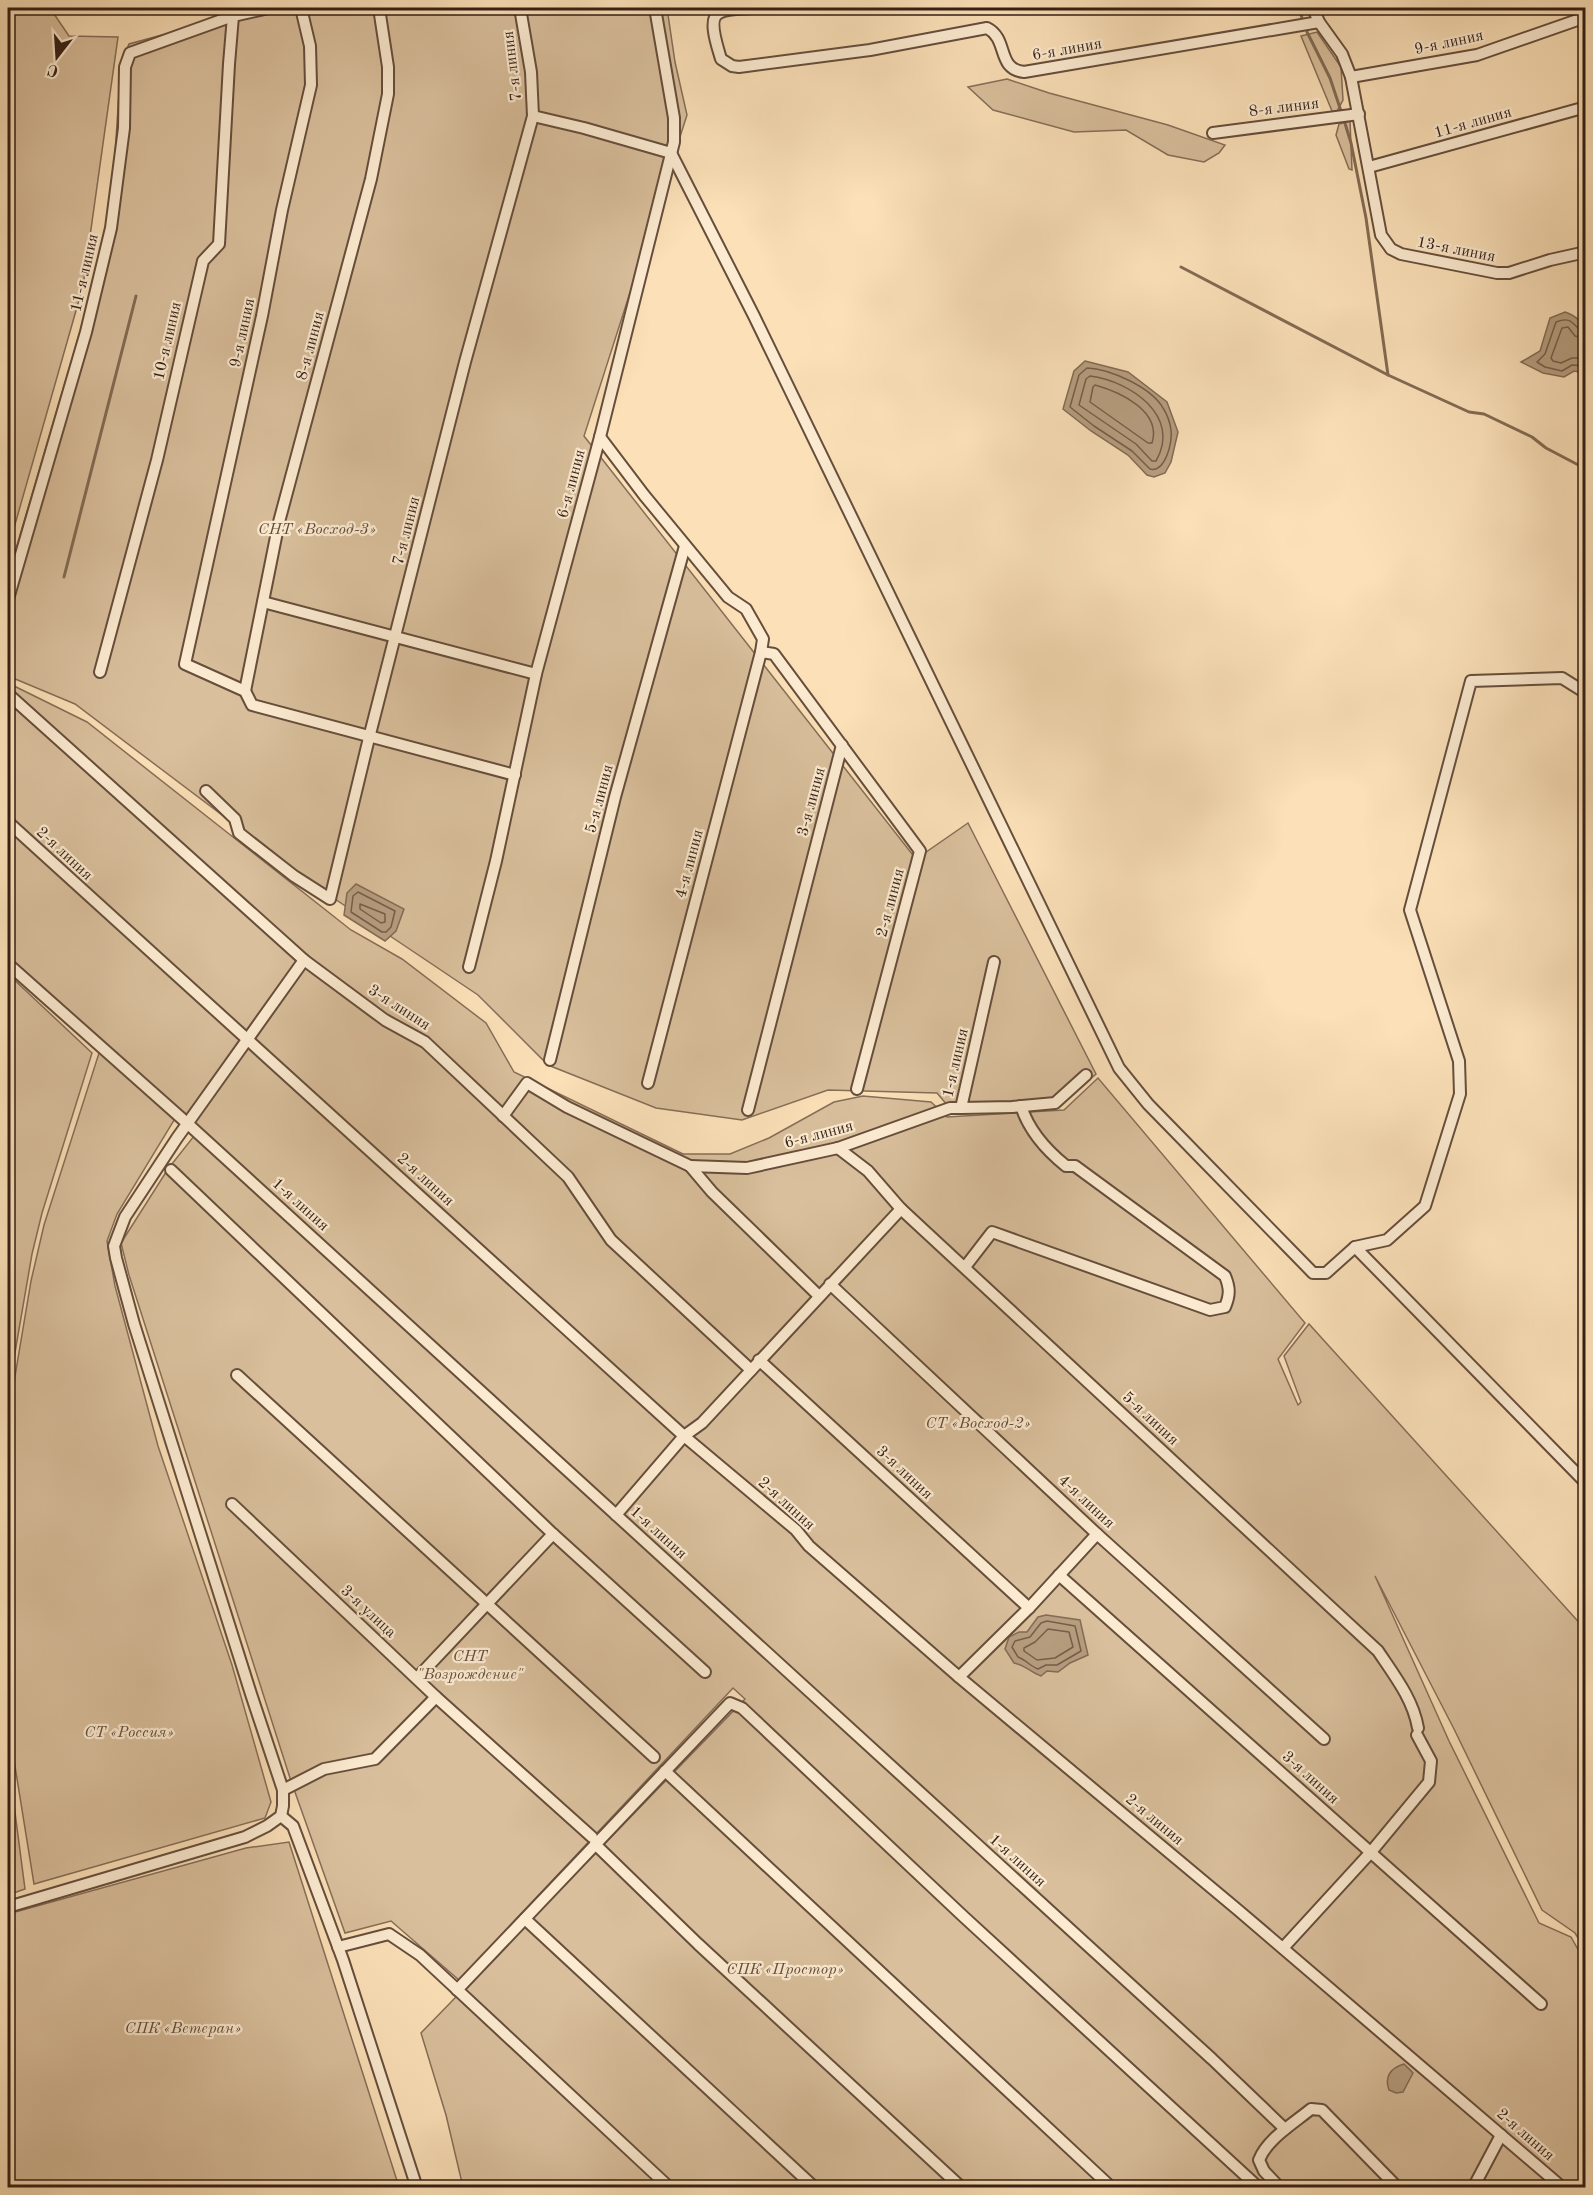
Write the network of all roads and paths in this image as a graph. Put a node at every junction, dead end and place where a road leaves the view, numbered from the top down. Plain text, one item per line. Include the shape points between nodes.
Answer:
1 (269, 8) edge
2 (301, 8) edge
3 (379, 8) edge
4 (520, 8) edge
5 (655, 8) edge
6 (753, 8) edge
7 (1313, 8) edge
8 (233, 16) junction
9 (1586, 18) edge
10 (1319, 22) junction
11 (1352, 77) junction
12 (1586, 107) edge
13 (1359, 114) junction
14 (533, 116) junction
15 (1213, 133) dead end
16 (671, 153) junction
17 (1369, 167) junction
18 (1586, 252) edge
19 (600, 437) junction
20 (685, 546) junction
21 (8, 599) edge
22 (263, 602) junction
23 (395, 638) junction
24 (761, 652) junction
25 (100, 672) dead end
26 (536, 674) junction
27 (245, 691) junction
28 (1586, 693) edge
29 (8, 694) edge
30 (369, 738) junction
31 (842, 746) junction
32 (515, 775) junction
33 (206, 791) dead end
34 (8, 822) edge
35 (304, 960) junction
36 (994, 962) dead end
37 (8, 964) edge
38 (469, 967) dead end
39 (248, 1039) junction
40 (550, 1060) dead end
41 (1086, 1075) dead end
42 (648, 1083) dead end
43 (857, 1089) dead end
44 (1021, 1106) junction
45 (956, 1108) junction
46 (747, 1110) dead end
47 (503, 1116) junction
48 (188, 1124) junction
49 (838, 1148) junction
50 (690, 1166) junction
51 (171, 1170) dead end
52 (901, 1209) junction
53 (1355, 1246) junction
54 (965, 1267) junction
55 (830, 1284) junction
56 (819, 1296) junction
57 (759, 1360) junction
58 (751, 1370) junction
59 (237, 1375) dead end
60 (684, 1436) junction
61 (1586, 1483) edge
62 (232, 1504) dead end
63 (616, 1515) junction
64 (553, 1534) junction
65 (1097, 1534) junction
66 (1059, 1575) junction
67 (486, 1605) junction
68 (1029, 1608) junction
69 (705, 1672) dead end
70 (959, 1677) junction
71 (417, 1678) junction
72 (436, 1697) junction
73 (1324, 1739) dead end
74 (654, 1757) dead end
75 (665, 1771) junction
76 (283, 1790) junction
77 (281, 1816) junction
78 (594, 1840) junction
79 (1371, 1852) junction
80 (8, 1907) edge
81 (525, 1919) junction
82 (338, 1947) junction
83 (1283, 1948) junction
84 (457, 1990) junction
85 (1541, 2004) dead end
86 (1285, 2129) junction
87 (1501, 2135) junction
88 (417, 2187) edge
89 (670, 2187) edge
90 (815, 2187) edge
91 (962, 2187) edge
92 (1112, 2187) edge
93 (1259, 2187) edge
94 (1280, 2187) edge
95 (1398, 2187) edge
96 (1473, 2187) edge
97 (1563, 2187) edge

1 - 8 street
2 - 27 street, 9-я линия via 310,46 311,85 185,664
3 - 22 street, 8-я линия via 388,67 382,126 279,522
4 - 14 street, 7-я линия via 531,72
5 - 16 street, 6-я линия via 674,118
6 - 10 street, 6-я линия via 719,12 712,24 720,59 732,66 870,50 987,28 997,36 1010,67 1024,72
7 - 10 street
8 - 21 street, 11-я линия via 130,53 125,67 124,128 111,228 86,332
8 - 25 street, 10-я линия via 219,244 203,261 157,460
9 - 11 street, 9-я линия via 1477,55
10 - 11 street via 1342,54
11 - 13 street
12 - 17 street, 11-я линия
13 - 15 street, 8-я линия
13 - 17 street
14 - 16 street
14 - 23 street, 7-я линия
16 - 19 street, 6-я линия
16 - 53 street via 1119,1068 1148,1104 1313,1273 1326,1273
17 - 18 street, 13-я линия via 1381,235 1391,249 1401,254 1509,273
19 - 20 street
19 - 26 street, 6-я линия
20 - 24 street via 728,597 746,609 763,639
20 - 40 street, 5-я линия via 615,797
22 - 23 street
22 - 27 street, 8-я линия
23 - 26 street
23 - 30 street, 7-я линия
24 - 31 street via 774,654
24 - 42 street, 4-я линия
26 - 32 street, 6-я линия
27 - 30 street via 252,705
28 - 53 street via 1562,678 1471,681 1410,910 1459,1061 1460,1094 1425,1206 1387,1240
29 - 35 street, 3-я линия
30 - 32 street
30 - 33 street, 7-я линия via 330,899 239,832 235,819
31 - 43 street, 2-я линия via 920,851
31 - 46 street, 3-я линия
32 - 38 street, 6-я линия
34 - 39 street, 2-я линия
35 - 39 street
35 - 47 street, 3-я линия via 386,1020 425,1042
36 - 45 street, 1-я линия
37 - 48 street, 1-я линия
39 - 48 street
39 - 60 street, 2-я линия
41 - 44 street, 1-я линия via 1055,1103
44 - 45 street, 1-я линия
44 - 54 street via 1035,1135 1057,1159 1066,1166 1075,1166 1225,1276 1230,1286 1229,1298 1225,1307 1210,1310 992,1232
45 - 49 street, 6-я линия
47 - 50 street via 527,1083 567,1107
47 - 58 street, 3-я линия via 568,1177 611,1240
48 - 63 street, 1-я линия
48 - 76 street via 125,1217 114,1246 134,1324
49 - 50 street, 6-я линия via 747,1168
49 - 52 street, 5-я линия via 868,1171
50 - 56 street
51 - 64 street
52 - 54 street, 5-я линия
52 - 55 street
53 - 61 street
54 - 79 street, 5-я линия via 1378,1651 1416,1714 1418,1731 1431,1761 1429,1782
55 - 56 street
55 - 65 street, 4-я линия
56 - 57 street
57 - 58 street
57 - 68 street, 3-я линия
58 - 60 street via 702,1423
59 - 67 street
60 - 63 street
60 - 70 street, 2-я линия via 796,1530 809,1546
62 - 71 street, 3-я улица
63 - 86 street, 1-я линия
64 - 67 street
64 - 69 street
65 - 66 street
65 - 73 street, 4-я линия
66 - 68 street
66 - 79 street, 3-я линия
67 - 71 street
67 - 74 street
68 - 70 street
70 - 83 street, 2-я линия
71 - 72 street, 3-я улица
72 - 76 street via 375,1759 324,1769
72 - 78 street, 3-я улица
75 - 78 street
75 - 92 street
75 - 93 street via 730,1703 742,1707
76 - 77 street
77 - 80 street via 245,1837
77 - 82 street via 293,1826
78 - 81 street
78 - 91 street, 3-я улица via 698,1944
79 - 83 street, 5-я линия
79 - 85 street, 3-я линия
81 - 84 street
81 - 90 street
82 - 84 street via 389,1934 420,1955
82 - 88 street
83 - 87 street, 2-я линия
84 - 89 street
86 - 94 street via 1259,2160
86 - 95 street via 1311,2109 1322,2110
87 - 96 street
87 - 97 street, 2-я линия

